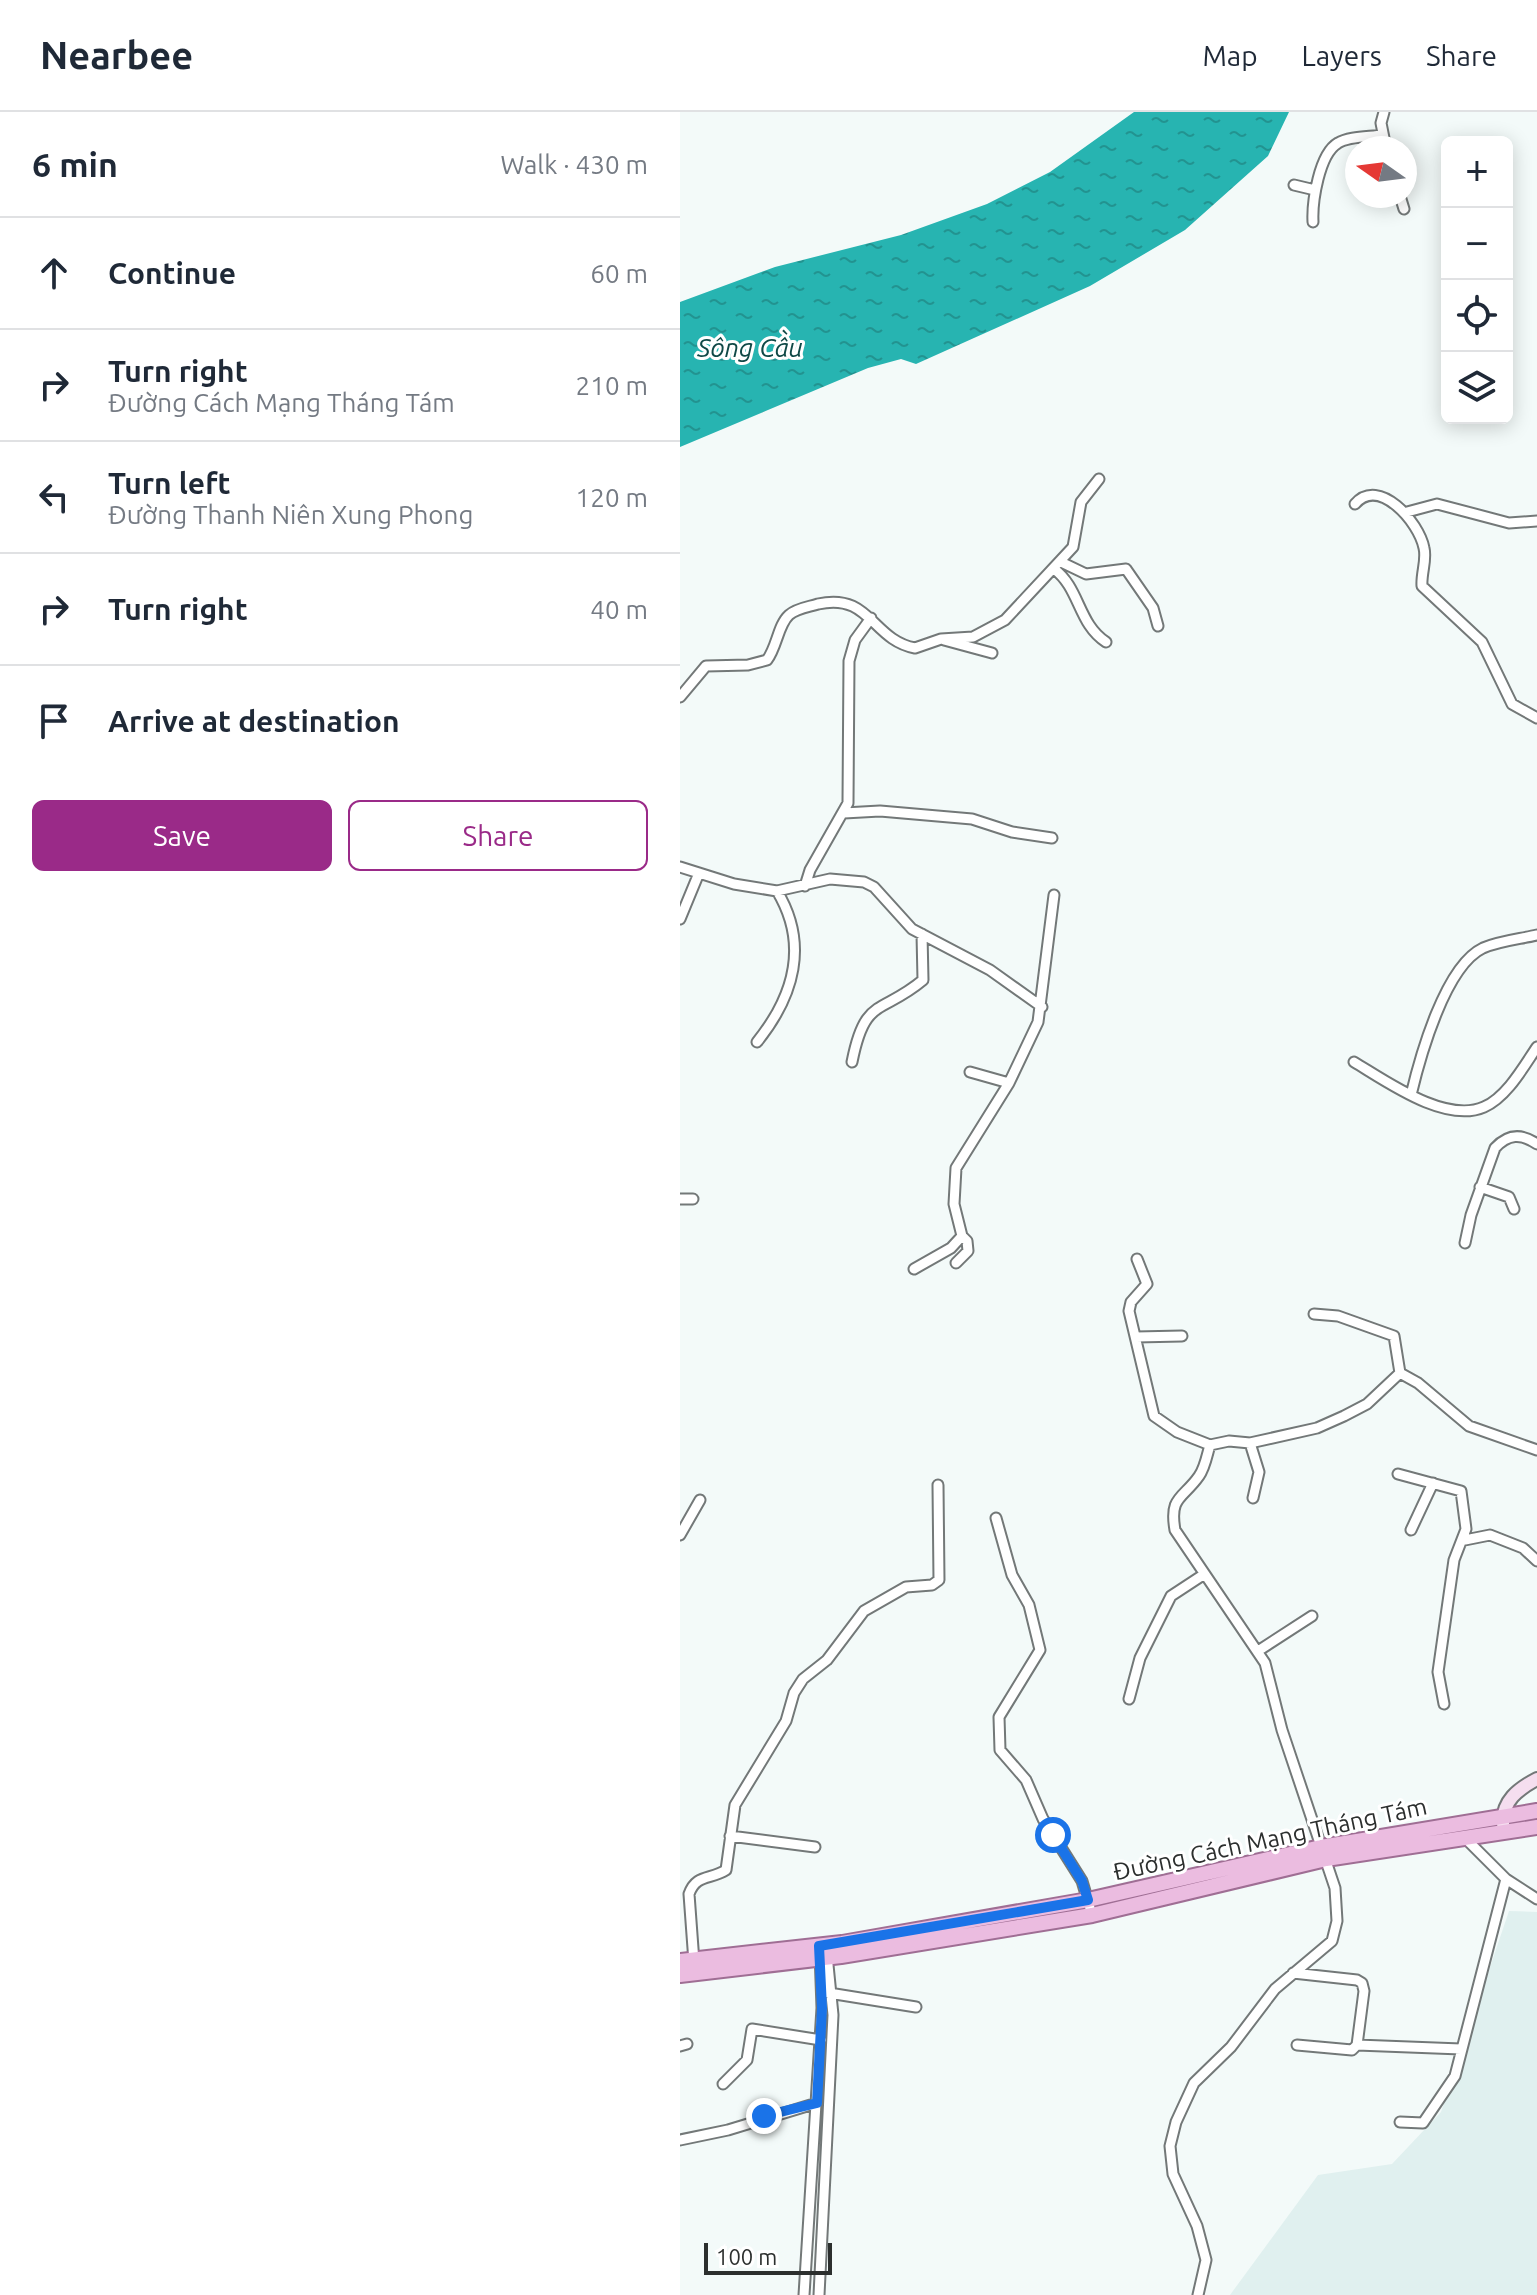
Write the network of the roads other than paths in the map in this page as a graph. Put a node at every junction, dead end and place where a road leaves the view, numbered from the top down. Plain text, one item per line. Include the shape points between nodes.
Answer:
1 (1384, 112) edge
2 (1382, 135) joint
3 (1294, 185) dead end
4 (1315, 190) junction
5 (1313, 222) dead end
6 (1099, 479) dead end
7 (1355, 504) dead end
8 (1407, 512) junction
9 (1537, 521) edge
10 (1058, 566) junction
11 (871, 618) junction
12 (1158, 626) dead end
13 (941, 639) junction
14 (1106, 642) dead end
15 (992, 653) dead end
16 (680, 697) edge
17 (1537, 718) edge
18 (844, 813) junction
19 (1052, 838) dead end
20 (680, 867) edge
21 (699, 873) junction
22 (805, 886) junction
23 (777, 891) junction
24 (1054, 895) dead end
25 (680, 919) edge
26 (922, 934) junction
27 (1537, 935) edge
28 (1042, 1007) junction
29 (757, 1042) dead end
30 (1537, 1047) edge
31 (852, 1062) dead end
32 (1354, 1062) dead end
33 (970, 1072) dead end
34 (1009, 1083) junction
35 (1411, 1095) junction
36 (1537, 1144) edge
37 (1480, 1187) junction
38 (680, 1199) edge
39 (693, 1199) dead end
40 (1514, 1209) dead end
41 (962, 1236) junction
42 (1465, 1243) dead end
43 (1137, 1259) dead end
44 (956, 1263) dead end
45 (914, 1269) dead end
46 (1314, 1314) dead end
47 (1182, 1336) dead end
48 (1136, 1337) junction
49 (1400, 1373) junction
50 (1250, 1443) junction
51 (1210, 1445) junction
52 (1537, 1450) edge
53 (1398, 1474) dead end
54 (1433, 1483) junction
55 (938, 1485) dead end
56 (1253, 1498) dead end
57 (700, 1500) dead end
58 (996, 1518) dead end
59 (1411, 1530) dead end
60 (680, 1535) edge
61 (1465, 1540) junction
62 (1537, 1561) edge
63 (1203, 1575) junction
64 (1312, 1616) dead end
65 (1258, 1651) junction
66 (1129, 1699) dead end
67 (1444, 1704) dead end
68 (1537, 1779) edge
69 (1537, 1811) edge
70 (1502, 1814) junction
71 (1537, 1827) edge
72 (1503, 1831) junction
73 (730, 1836) junction
74 (1464, 1837) junction
75 (815, 1847) dead end
76 (1323, 1853) junction
77 (1506, 1879) junction
78 (680, 1887) edge
79 (689, 1894) junction
80 (1537, 1899) edge
81 (1090, 1908) junction
82 (824, 1952) junction
83 (687, 1967) edge
84 (1293, 1973) junction
85 (829, 1994) junction
86 (916, 2007) dead end
87 (821, 2040) junction
88 (1297, 2045) dead end
89 (1357, 2045) junction
90 (1461, 2049) junction
91 (723, 2084) dead end
92 (817, 2103) junction
93 (1400, 2122) dead end
94 (680, 2140) edge
95 (812, 2184) junction
96 (825, 2185) junction
97 (804, 2295) edge
98 (819, 2295) edge
99 (1198, 2295) edge

1 - 2 street
2 - 4 street via 1337,143
3 - 4 street
4 - 5 street
6 - 10 street via 1081,502 1077,540
7 - 8 street via 1371,494
8 - 9 street via 1437,504 1509,523
8 - 17 street via 1424,546 1422,586 1482,642 1512,704
10 - 12 street via 1086,574 1126,569 1153,608
10 - 13 street via 995,627 973,637
10 - 14 street via 1089,629
11 - 13 street via 906,646 923,647
11 - 16 street via 841,601 802,608 788,616 767,660 706,666
11 - 18 street via 855,640 849,661
13 - 15 street
18 - 19 street via 972,819
18 - 22 street
20 - 21 street
21 - 23 street
21 - 25 street
22 - 23 street
22 - 26 street via 830,879 864,882
23 - 29 street via 789,916 796,958 787,997
24 - 28 street
26 - 28 street via 990,970
26 - 31 street via 923,980 872,1011
27 - 35 street via 1484,948 1469,959 1429,1026
28 - 34 street
30 - 35 street via 1483,1108 1448,1108
32 - 35 street
33 - 34 street
34 - 41 street via 956,1168 954,1204
36 - 37 street via 1516,1136 1502,1141
37 - 40 street via 1509,1197
37 - 42 street
38 - 39 street
41 - 44 street via 968,1251
41 - 45 street
43 - 48 street via 1147,1284 1129,1306
46 - 49 street via 1338,1316 1394,1336
47 - 48 street
48 - 51 street via 1154,1416
49 - 50 street via 1367,1404 1344,1416 1317,1428
49 - 52 street via 1469,1426
50 - 51 street
50 - 56 street via 1259,1472
51 - 63 street via 1201,1473 1179,1495 1173,1518
53 - 54 street
54 - 59 street
54 - 61 street via 1461,1491
55 - 73 street via 939,1580 906,1587 864,1611 827,1660 803,1679 786,1721 735,1805
57 - 60 street
58 - 81 street via 1040,1650 999,1717 1000,1750 1026,1780 1043,1819 1082,1881
61 - 62 street via 1490,1535 1523,1548
61 - 67 street via 1454,1560 1440,1652
63 - 65 street
63 - 66 street via 1171,1596 1140,1658
64 - 65 street
65 - 76 street
68 - 70 main road via 1514,1794
69 - 70 main road, Đường Cách Mạng Tháng Tám
70 - 72 main road
70 - 76 main road, Đường Cách Mạng Tháng Tám
71 - 72 main road, Đường Cách Mạng Tháng Tám
72 - 74 main road, Đường Cách Mạng Tháng Tám
73 - 75 street
73 - 79 street via 726,1870 697,1879
74 - 76 main road, Đường Cách Mạng Tháng Tám
74 - 77 street
76 - 81 main road, Đường Cách Mạng Tháng Tám
76 - 84 street via 1338,1902 1336,1929 1332,1941
77 - 80 street
77 - 90 street
78 - 79 street
79 - 83 street
81 - 82 main road, Đường Cách Mạng Tháng Tám
82 - 83 main road, Đường Cách Mạng Tháng Tám
82 - 85 street
84 - 89 street via 1362,1983
84 - 99 street via 1194,2083 1176,2122 1170,2146 1173,2174 1206,2260
85 - 86 street
85 - 87 street
85 - 96 street
87 - 91 street via 752,2029 747,2060
87 - 92 street
88 - 89 street via 1349,2051
89 - 90 street
90 - 93 street via 1452,2082 1430,2118 1415,2125
92 - 94 street
92 - 95 street
95 - 96 street
95 - 97 street
96 - 98 street

